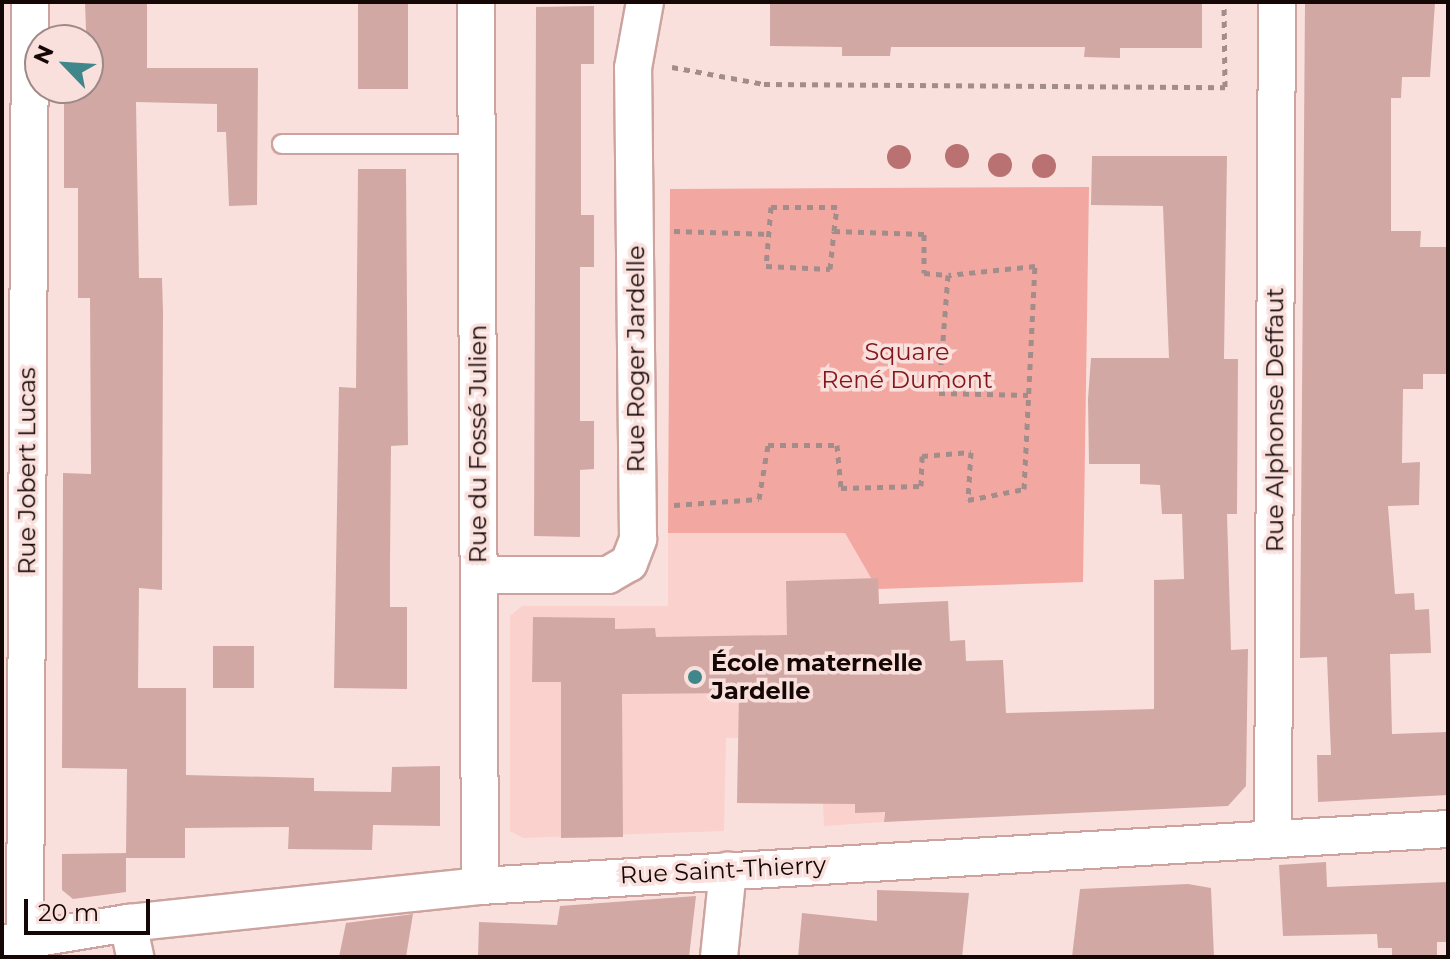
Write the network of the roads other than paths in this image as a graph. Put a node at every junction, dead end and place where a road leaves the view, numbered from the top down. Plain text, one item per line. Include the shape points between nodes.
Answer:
1 (30, 2) edge
2 (476, 2) edge
3 (645, 2) edge
4 (1277, 2) edge
5 (282, 144) dead end
6 (477, 144) junction
7 (479, 575) junction
8 (1448, 829) edge
9 (1273, 837) junction
10 (728, 870) junction
11 (480, 886) junction
12 (132, 940) edge
13 (14, 942) edge
14 (719, 957) edge

1 - 13 street, Rue Jobert Lucas
2 - 6 street, Rue du Fossé Julien
3 - 7 street, Rue Roger Jardelle via 633,68 638,539 629,563 608,575
4 - 9 street, Rue Alphonse Deffaut
5 - 6 lane
6 - 7 street, Rue du Fossé Julien
7 - 11 street, Rue du Fossé Julien
8 - 9 street, Rue Saint-Thierry
9 - 10 street, Rue Saint-Thierry
10 - 11 street, Rue Saint-Thierry
10 - 14 street
11 - 12 street, Rue Saint-Thierry
12 - 13 street, Rue Saint-Thierry

